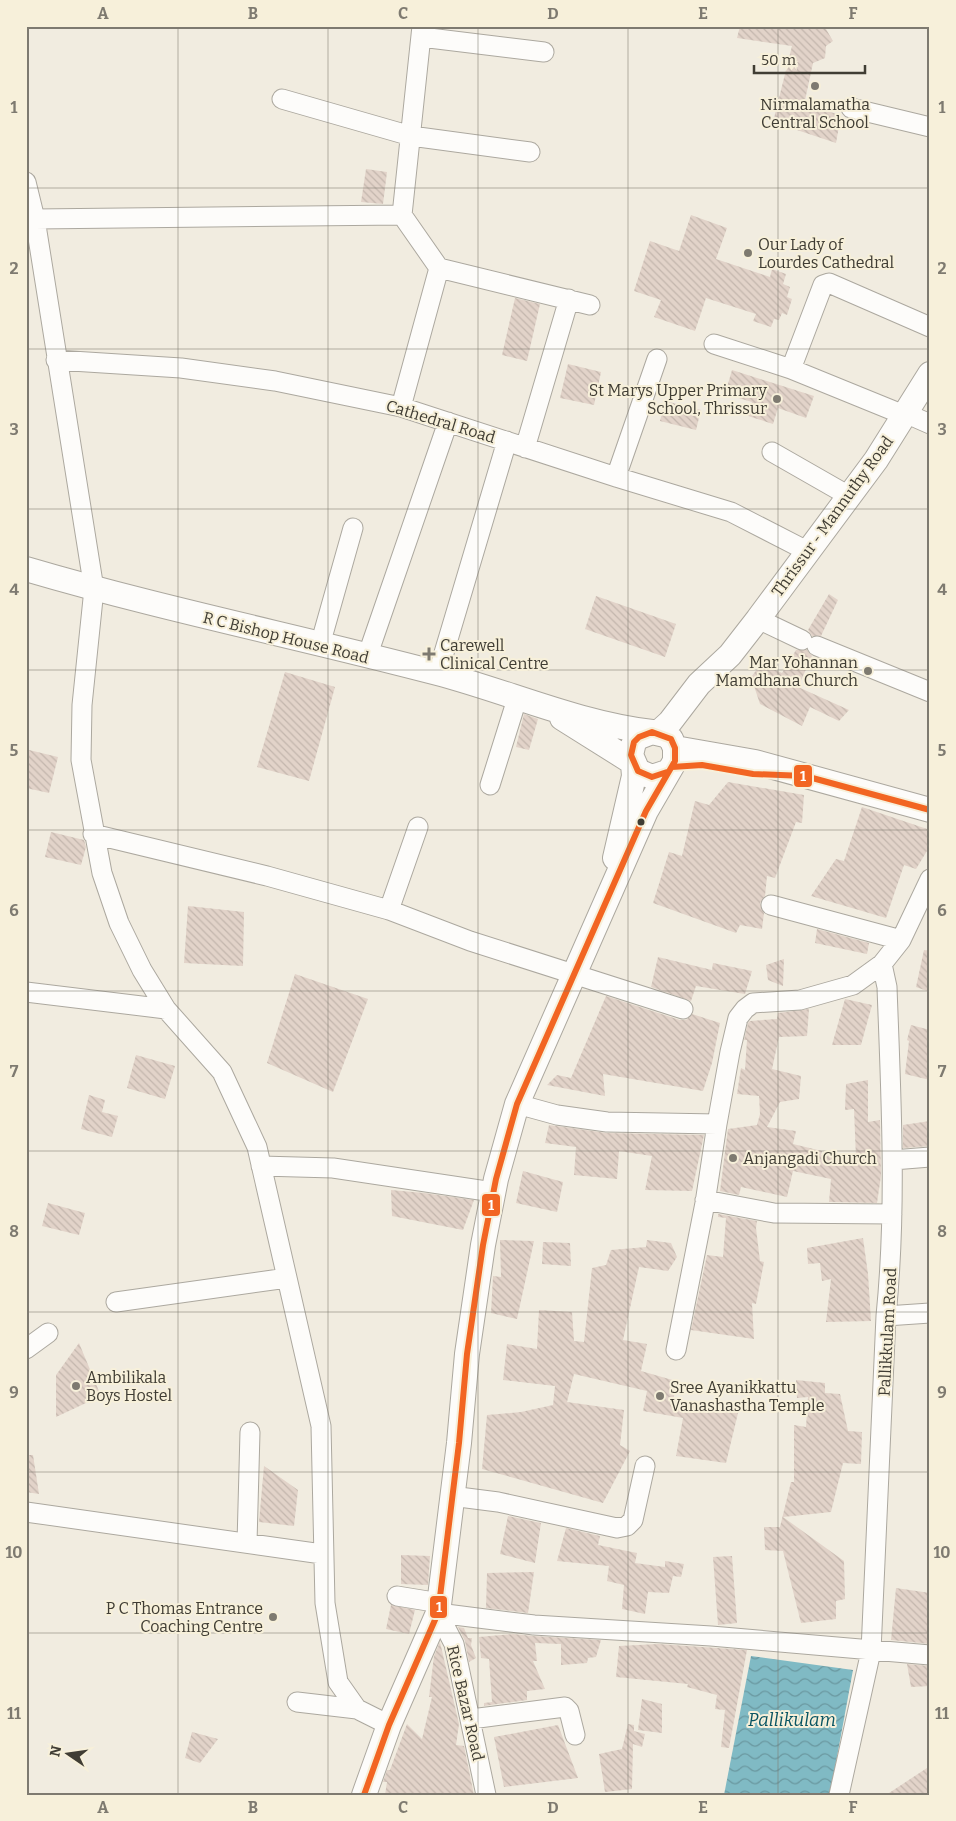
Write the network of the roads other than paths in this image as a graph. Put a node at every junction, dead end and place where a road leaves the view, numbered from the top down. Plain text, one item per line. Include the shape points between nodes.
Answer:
1 (422, 32) edge
2 (544, 52) dead end
3 (282, 99) dead end
4 (851, 108) dead end
5 (930, 127) edge
6 (411, 136) junction
7 (530, 152) dead end
8 (26, 182) edge
9 (402, 215) junction
10 (35, 220) junction
11 (439, 268) junction
12 (569, 299) junction
13 (590, 305) dead end
14 (930, 327) edge
15 (714, 344) dead end
16 (657, 359) dead end
17 (56, 360) junction
18 (791, 370) junction
19 (930, 374) edge
20 (401, 407) junction
21 (905, 414) junction
22 (448, 422) junction
23 (930, 424) edge
24 (507, 441) junction
25 (525, 448) junction
26 (772, 452) dead end
27 (616, 477) junction
28 (849, 496) junction
29 (353, 528) dead end
30 (808, 552) junction
31 (26, 569) edge
32 (94, 589) junction
33 (758, 619) junction
34 (320, 645) junction
35 (367, 657) junction
36 (438, 673) junction
37 (930, 692) edge
38 (517, 699) junction
39 (546, 708) junction
40 (667, 749) junction
41 (633, 763) junction
42 (490, 785) dead end
43 (930, 810) edge
44 (418, 827) dead end
45 (93, 834) junction
46 (930, 878) edge
47 (611, 894) junction
48 (926, 898) edge
49 (771, 905) dead end
50 (390, 910) junction
51 (901, 940) junction
52 (882, 964) junction
53 (576, 974) junction
54 (26, 992) edge
55 (166, 1009) junction
56 (683, 1009) dead end
57 (517, 1104) junction
58 (717, 1124) junction
59 (930, 1157) edge
60 (893, 1160) junction
61 (261, 1166) junction
62 (493, 1192) junction
63 (705, 1200) junction
64 (892, 1214) junction
65 (287, 1278) junction
66 (116, 1302) dead end
67 (930, 1313) edge
68 (886, 1316) junction
69 (48, 1333) dead end
70 (26, 1348) edge
71 (676, 1350) dead end
72 (250, 1432) dead end
73 (645, 1466) dead end
74 (451, 1496) junction
75 (26, 1512) edge
76 (247, 1543) junction
77 (322, 1554) junction
78 (397, 1596) dead end
79 (439, 1608) junction
80 (870, 1651) junction
81 (930, 1655) edge
82 (297, 1702) dead end
83 (357, 1710) junction
84 (471, 1719) junction
85 (389, 1724) junction
86 (575, 1735) dead end
87 (364, 1795) edge
88 (486, 1795) edge
89 (839, 1795) edge

1 - 2 street
1 - 6 street
3 - 6 street
4 - 5 street
6 - 7 street
6 - 9 street
8 - 10 street
9 - 10 street
9 - 11 street
10 - 17 street
11 - 12 street
11 - 20 street
12 - 13 street
12 - 25 street
14 - 18 street via 829,283 823,285
15 - 18 street
16 - 27 street
17 - 20 street, Cathedral Road via 190,370 275,381
17 - 32 street
18 - 21 street
19 - 21 main road, Thrissur - Mannuthy Road
20 - 22 street, Cathedral Road
21 - 23 street
21 - 28 main road, Thrissur - Mannuthy Road
22 - 24 street, Cathedral Road
22 - 35 street
24 - 25 street, Cathedral Road
24 - 36 street
25 - 27 street, Cathedral Road
26 - 28 street
27 - 30 street, Cathedral Road via 731,512
28 - 30 main road, Thrissur - Mannuthy Road
29 - 34 street
30 - 33 main road, Thrissur - Mannuthy Road
31 - 32 main road, R C Bishop House Road
32 - 34 main road, R C Bishop House Road
32 - 45 street via 82,705 81,760
33 - 37 street
33 - 40 main road, Thrissur - Mannuthy Road via 730,655 699,684 670,722
34 - 35 main road, R C Bishop House Road
35 - 36 main road, R C Bishop House Road
36 - 38 main road, R C Bishop House Road
38 - 39 main road, R C Bishop House Road
38 - 42 street
39 - 40 main road via 622,728
39 - 41 main road
40 - 41 main road via 652,777 638,771
40 - 41 main road via 639,737 634,742 631,755
40 - 43 main road via 755,762
40 - 47 main road via 646,812
41 - 47 main road via 634,776 616,846
44 - 50 street
45 - 50 street
45 - 55 street via 119,923
46 - 48 street
47 - 53 main road
48 - 51 street
49 - 51 street
50 - 53 street via 470,941
51 - 52 street
52 - 58 street via 853,985 800,1000 753,1003 745,1009 738,1018
52 - 60 street, Pallikkulam Road via 887,986
53 - 56 street
53 - 57 main road
54 - 55 street
55 - 61 street via 222,1072 257,1147
57 - 58 street via 608,1122
57 - 62 main road
58 - 63 street
59 - 60 street
60 - 64 street, Pallikkulam Road
61 - 62 street via 334,1168
61 - 65 street
62 - 74 main road via 467,1354
63 - 64 street via 774,1213
63 - 71 street
64 - 68 street, Pallikkulam Road
65 - 66 street
65 - 77 street via 320,1426
67 - 68 street
68 - 80 street, Pallikkulam Road
69 - 70 street
72 - 76 street
73 - 74 street via 633,1520 627,1526 617,1528 498,1502
74 - 79 main road
75 - 76 street
76 - 77 street
77 - 83 street via 325,1603 338,1682
78 - 79 street
79 - 80 street via 534,1625 712,1636
79 - 84 street, Rice Bazar Road via 454,1644
79 - 85 main road
80 - 81 street
80 - 89 street, Pallikkulam Road
82 - 83 street
83 - 85 street
84 - 86 street via 565,1706
84 - 88 street, Rice Bazar Road
85 - 87 main road

